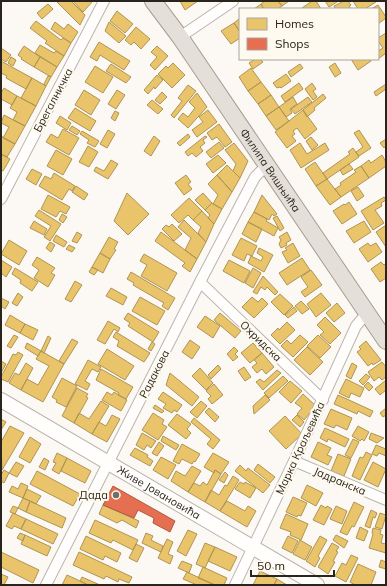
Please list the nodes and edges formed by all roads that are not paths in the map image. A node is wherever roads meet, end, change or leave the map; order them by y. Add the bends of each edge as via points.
1 (104, 1) edge
2 (153, 1) edge
3 (233, 1) edge
4 (180, 37) junction
5 (266, 166) junction
6 (1, 199) edge
7 (200, 282) junction
8 (366, 313) junction
9 (386, 341) edge
10 (1, 400) edge
11 (322, 400) junction
12 (294, 461) junction
13 (109, 463) junction
14 (386, 500) edge
15 (253, 547) junction
16 (46, 585) edge
17 (235, 585) edge
18 (317, 585) edge

1 - 6 street, Брегалничка
2 - 4 main road, Филипа Вишњића
3 - 4 street
4 - 5 main road, Филипа Вишњића
5 - 7 street, Радакова via 255,177
5 - 8 main road, Филипа Вишњића
7 - 11 street, Охридска
7 - 13 street, Радакова
8 - 9 main road, Филипа Вишњића
8 - 11 street, Марка Краљевића via 356,326
10 - 13 street, Живе Јовановића
11 - 12 street, Марка Краљевића
12 - 14 street, Јадранска
12 - 15 street, Марка Краљевића
13 - 15 street, Живе Јовановића
13 - 16 street, Радакова
15 - 17 street, Марка Краљевића
15 - 18 street, Живе Јовановића

